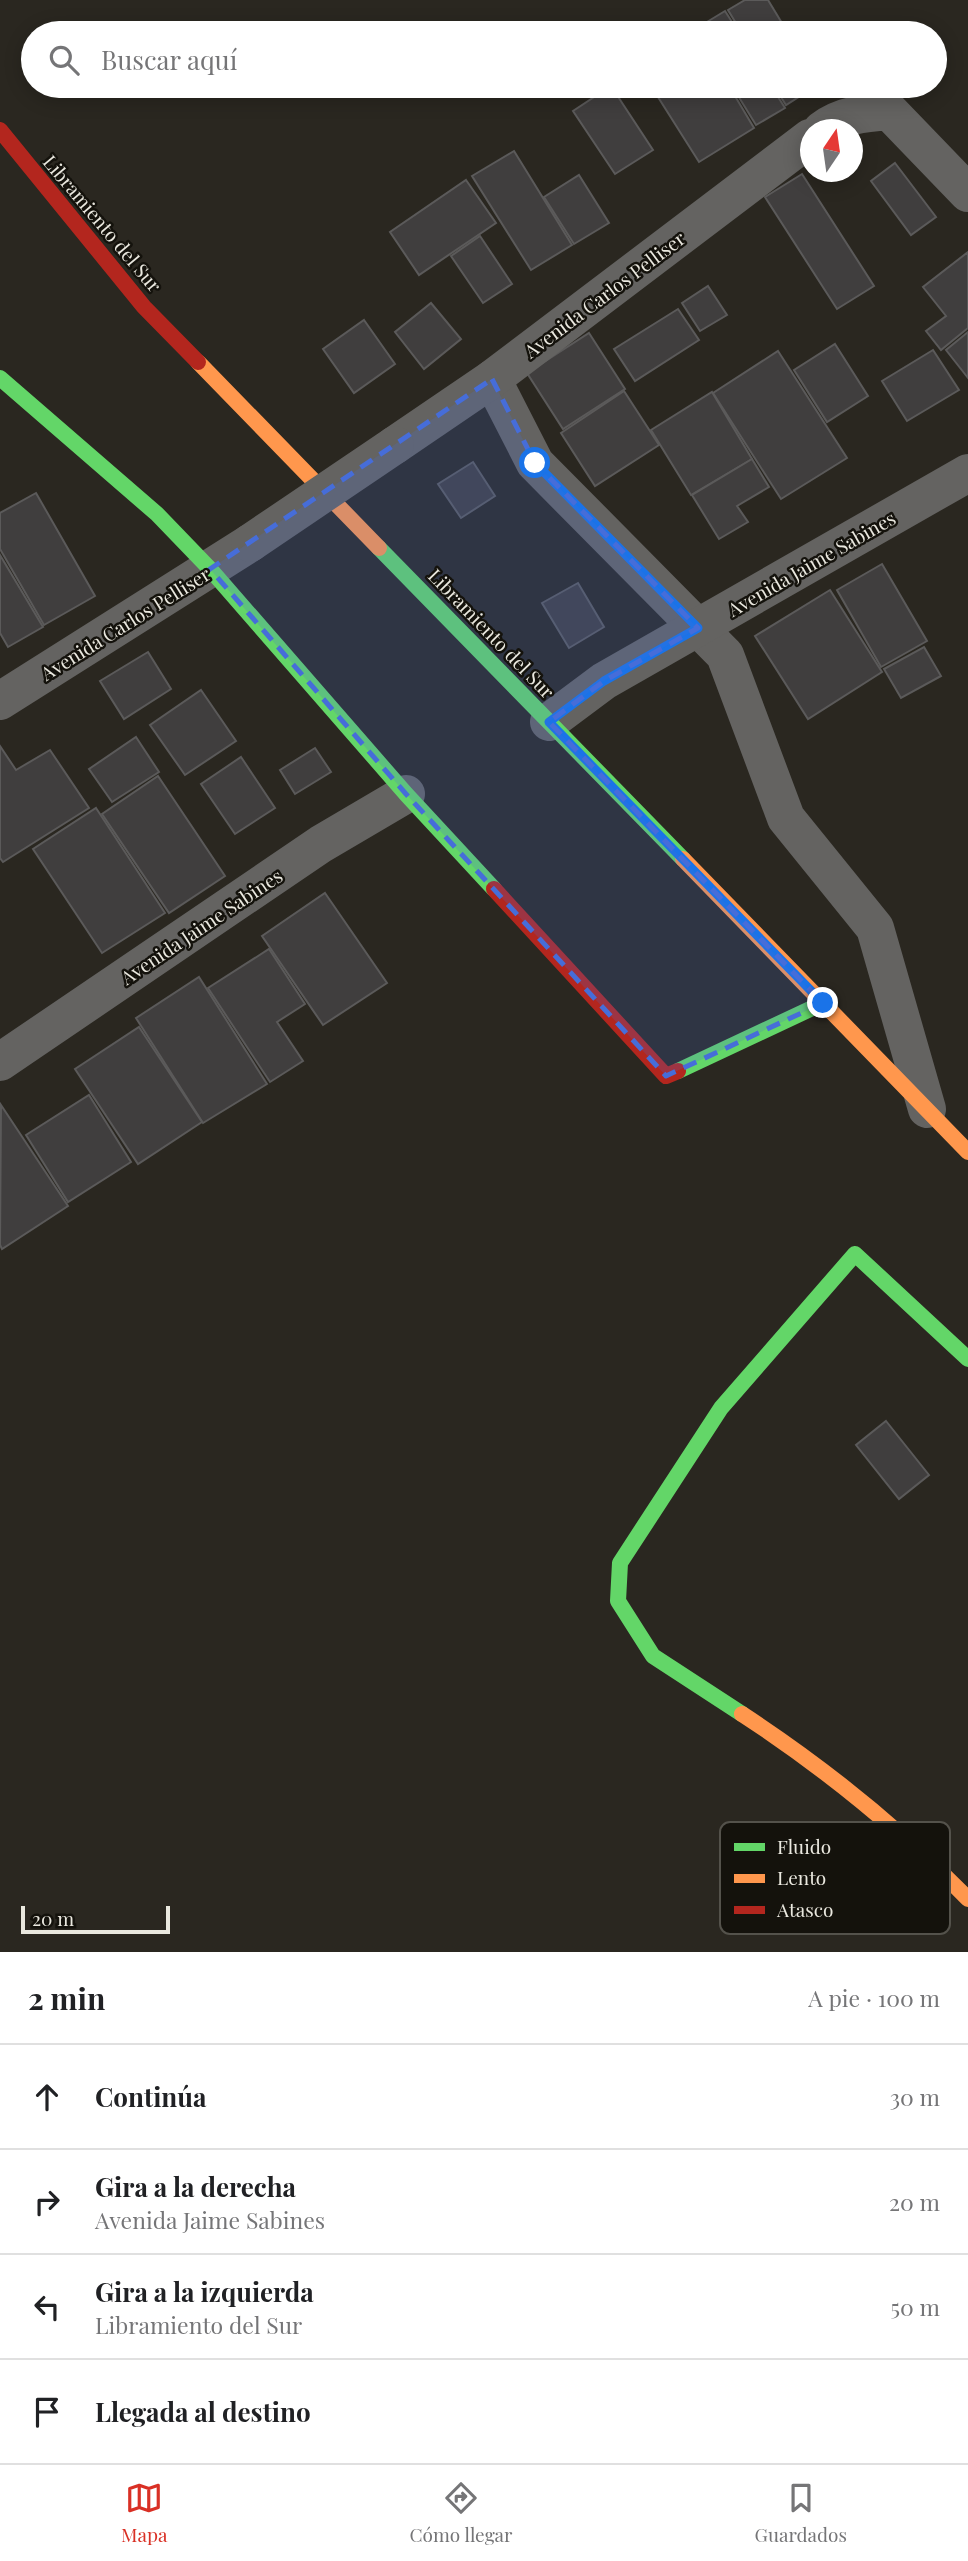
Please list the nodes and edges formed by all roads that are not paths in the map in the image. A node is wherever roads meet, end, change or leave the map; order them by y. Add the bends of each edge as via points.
1 (842, 119) edge
2 (0, 130) edge
3 (800, 146) edge
4 (968, 193) edge
5 (0, 378) edge
6 (492, 379) junction
7 (968, 473) edge
8 (210, 569) junction
9 (698, 628) junction
10 (0, 701) edge
11 (549, 722) junction
12 (406, 794) junction
13 (823, 1003) junction
14 (0, 1062) edge
15 (927, 1109) junction
16 (968, 1152) edge
17 (968, 1359) edge
18 (885, 1822) edge
19 (950, 1881) edge
20 (968, 1899) edge

1 - 4 street via 889,111
2 - 11 street, Libramiento del Sur via 144,307
3 - 6 street, Avenida Carlos Pelliser
5 - 8 street via 157,514
6 - 8 street, Avenida Carlos Pelliser, bridge
6 - 9 street via 535,463
7 - 9 street, Avenida Jaime Sabines
8 - 10 street, Avenida Carlos Pelliser
8 - 12 street
9 - 11 street, Avenida Jaime Sabines via 604,681
9 - 15 street via 725,654 786,818 874,928
11 - 13 street, Libramiento del Sur
12 - 13 street via 666,1076
12 - 14 street, Avenida Jaime Sabines via 321,844
13 - 15 street, Libramiento del Sur
15 - 16 street, Libramiento del Sur
17 - 18 street via 855,1254 721,1409 620,1563 618,1601 653,1656 793,1747
19 - 20 street

